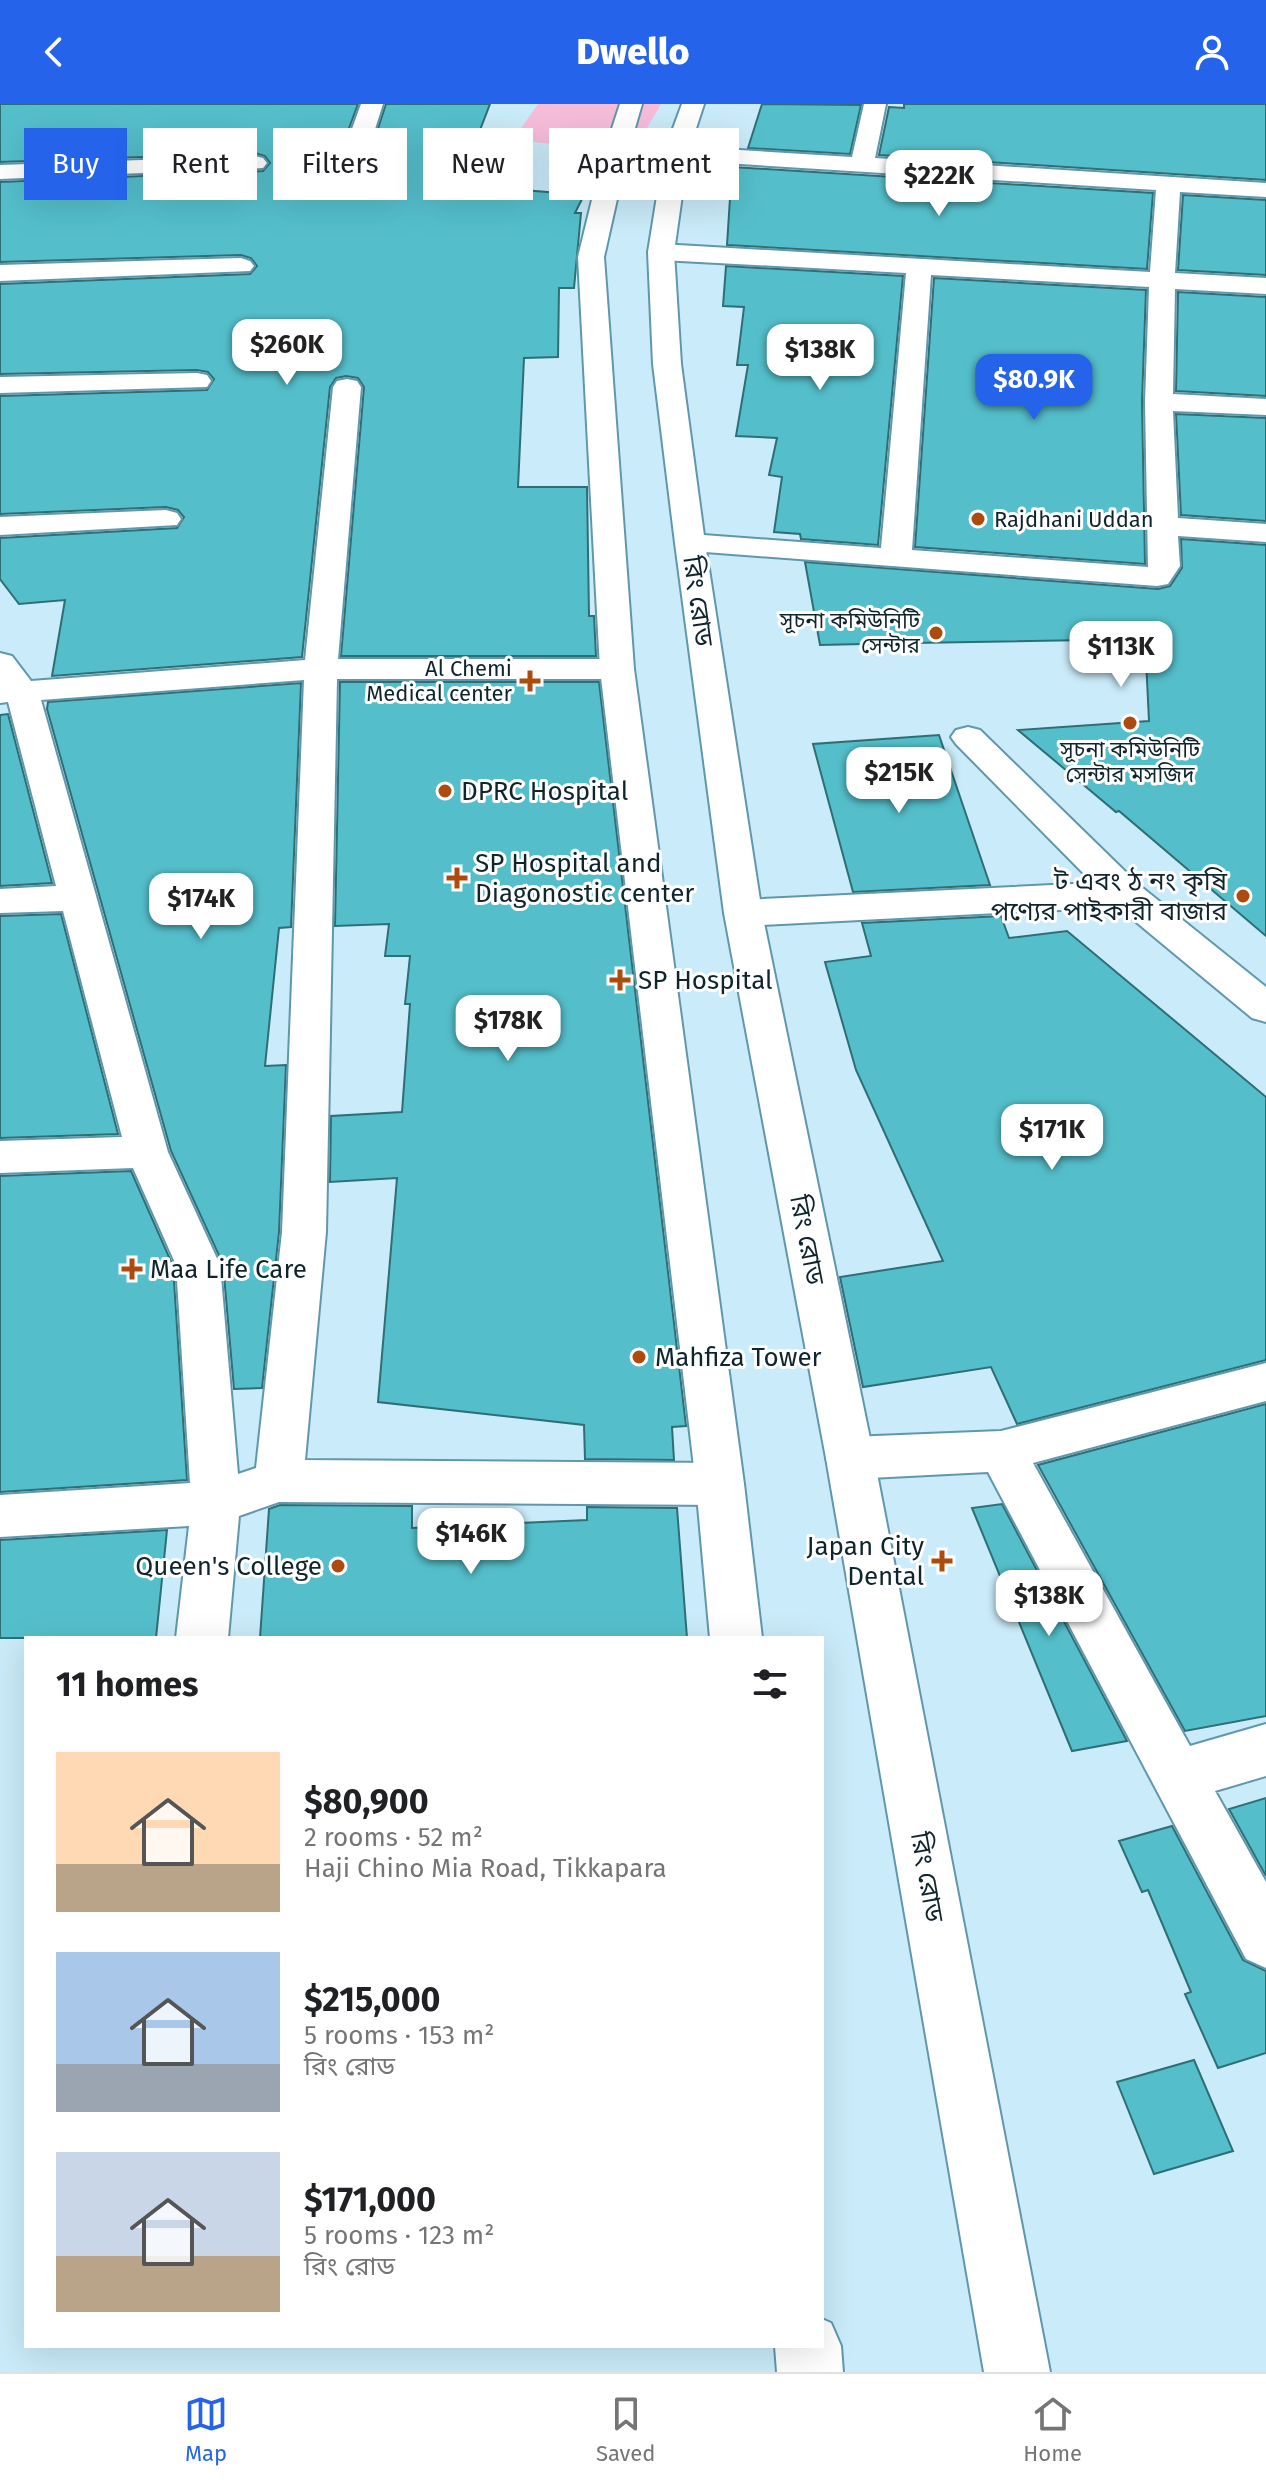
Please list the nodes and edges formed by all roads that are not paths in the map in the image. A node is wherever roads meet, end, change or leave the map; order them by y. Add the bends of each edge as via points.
1 (372, 104) edge
2 (631, 104) edge
3 (693, 104) edge
4 (875, 104) edge
5 (364, 128) edge
6 (685, 128) edge
7 (739, 156) edge
8 (863, 162) junction
9 (143, 167) edge
10 (0, 172) edge
11 (1168, 185) junction
12 (1266, 190) edge
13 (669, 200) edge
14 (661, 252) junction
15 (241, 266) dead end
16 (919, 266) junction
17 (0, 273) edge
18 (1162, 280) junction
19 (1266, 286) edge
20 (197, 381) dead end
21 (0, 385) edge
22 (347, 387) dead end
23 (1159, 402) junction
24 (1266, 407) edge
25 (166, 519) dead end
26 (0, 526) edge
27 (1164, 526) junction
28 (1266, 533) edge
29 (690, 543) junction
30 (896, 557) junction
31 (321, 669) junction
32 (617, 669) junction
33 (7, 682) edge
34 (968, 737) dead end
35 (1126, 894) junction
36 (79, 898) junction
37 (0, 901) edge
38 (743, 913) junction
39 (1266, 1008) edge
40 (147, 1152) junction
41 (0, 1157) edge
42 (1266, 1382) edge
43 (1001, 1451) junction
44 (850, 1458) junction
45 (279, 1481) junction
46 (720, 1484) junction
47 (216, 1503) junction
48 (0, 1516) edge
49 (202, 1636) edge
50 (736, 1636) edge
51 (1266, 1750) edge
52 (1177, 1776) junction
53 (1266, 1939) edge
54 (808, 2348) edge
55 (810, 2372) edge
56 (1017, 2372) edge

1 - 5 street
2 - 32 street via 591,257
3 - 6 street, রিং রোড
4 - 8 street
7 - 8 street
8 - 11 street
9 - 10 street
11 - 12 street
11 - 18 street
13 - 14 street, রিং রোড
14 - 16 street
14 - 29 street, রিং রোড via 667,364
15 - 17 street
16 - 18 street
16 - 30 street
18 - 19 street
18 - 23 street
20 - 21 street
22 - 31 street
23 - 24 street
23 - 27 street
25 - 26 street
27 - 28 street
27 - 30 street via 1164,566 1157,577
29 - 30 street
29 - 38 street, রিং রোড
31 - 32 street
31 - 33 street
31 - 45 street via 304,1232
32 - 46 street
33 - 36 street
34 - 35 street
35 - 38 street
35 - 39 street
36 - 37 street
36 - 40 street
38 - 44 street, রিং রোড
40 - 41 street
40 - 47 street via 198,1265
42 - 43 street
43 - 44 street
43 - 52 street
44 - 56 street, রিং রোড
45 - 46 street
45 - 47 street
46 - 50 street
47 - 48 street
47 - 49 street
51 - 52 street
52 - 53 street
54 - 55 street

